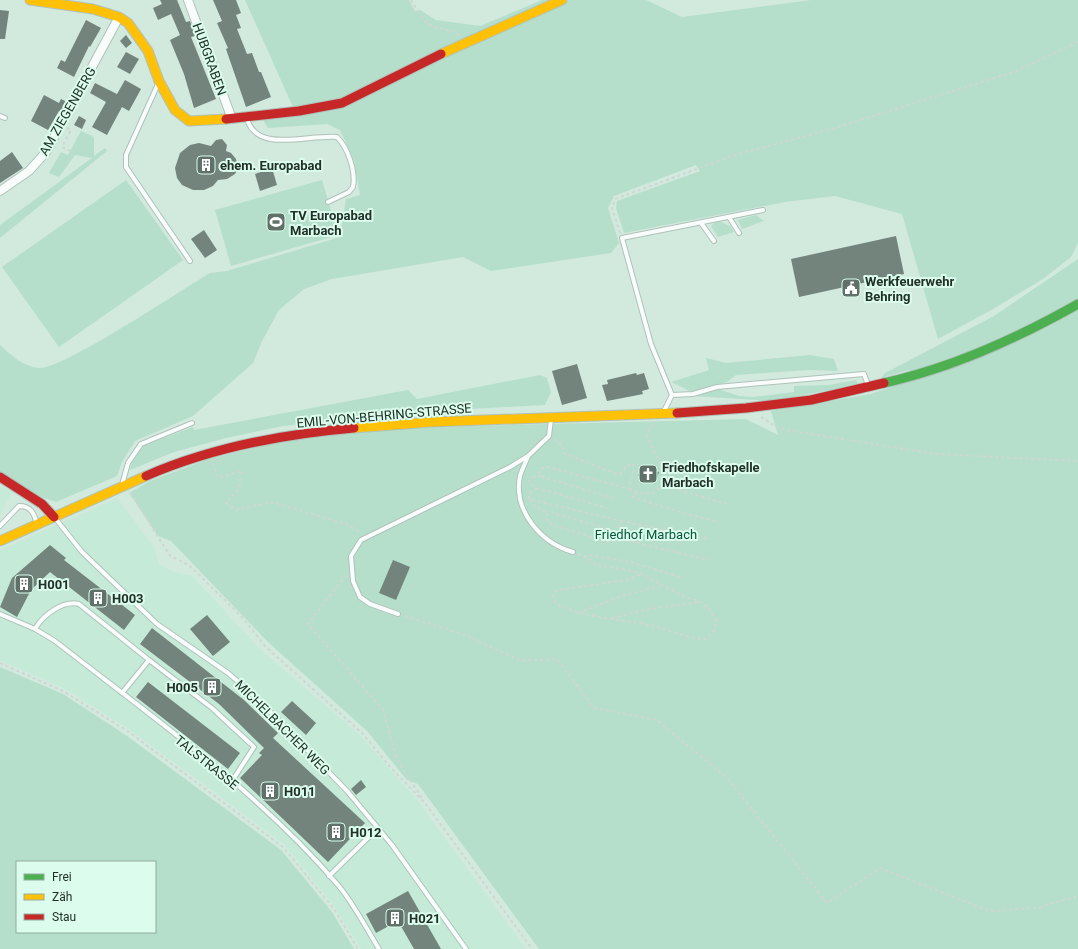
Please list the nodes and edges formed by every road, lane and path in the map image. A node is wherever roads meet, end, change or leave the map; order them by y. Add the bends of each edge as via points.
1 (30, 0) edge
2 (188, 0) edge
3 (411, 0) edge
4 (562, 0) edge
5 (119, 17) junction
6 (468, 41) junction
7 (1078, 42) edge
8 (159, 82) junction
9 (0, 116) edge
10 (247, 116) junction
11 (5, 118) dead end
12 (232, 119) junction
13 (71, 130) dead end
14 (71, 151) dead end
15 (0, 191) edge
16 (328, 202) dead end
17 (763, 210) dead end
18 (729, 217) junction
19 (701, 222) junction
20 (739, 233) dead end
21 (622, 238) junction
22 (714, 241) dead end
23 (190, 261) dead end
24 (1078, 304) edge
25 (869, 388) junction
26 (672, 395) junction
27 (663, 414) junction
28 (760, 416) dead end
29 (551, 417) junction
30 (192, 423) dead end
31 (549, 436) junction
32 (210, 454) junction
33 (528, 456) junction
34 (1078, 461) edge
35 (541, 476) junction
36 (0, 477) edge
37 (124, 485) junction
38 (665, 485) junction
39 (537, 488) junction
40 (629, 489) junction
41 (639, 493) junction
42 (613, 498) dead end
43 (532, 500) junction
44 (727, 504) dead end
45 (607, 508) dead end
46 (548, 513) junction
47 (54, 517) junction
48 (621, 521) junction
49 (719, 522) dead end
50 (37, 524) junction
51 (0, 526) edge
52 (617, 532) junction
53 (367, 537) junction
54 (620, 539) junction
55 (710, 539) dead end
56 (0, 541) edge
57 (573, 552) joint
58 (583, 557) junction
59 (708, 560) dead end
60 (351, 568) junction
61 (642, 574) junction
62 (683, 578) dead end
63 (664, 585) junction
64 (699, 602) junction
65 (578, 613) junction
66 (0, 614) edge
67 (398, 614) joint
68 (610, 619) junction
69 (35, 629) junction
70 (148, 660) junction
71 (0, 663) edge
72 (122, 693) junction
73 (232, 781) junction
74 (425, 804) junction
75 (378, 828) junction
76 (329, 876) junction
77 (1078, 896) edge
78 (358, 949) edge
79 (379, 949) edge
80 (466, 949) edge
81 (532, 949) edge

1 - 5 main road via 93,9
2 - 12 street, HUBGRABEN
3 - 6 path via 426,21 436,28 454,31
4 - 6 main road
5 - 8 main road via 128,23 148,51
5 - 15 street, AM ZIEGENBERG via 46,152 29,171
6 - 10 main road via 342,103 299,111
7 - 21 path via 1017,71 836,128 735,155 616,199 612,208
8 - 12 main road via 175,110 190,121
8 - 23 lane via 126,155 126,167
9 - 11 lane
10 - 12 main road
10 - 16 lane via 250,128 261,137 278,140 327,136 337,137 343,143 352,166 352,187 349,192
13 - 14 path via 62,146
17 - 18 lane
18 - 19 lane
18 - 20 lane
19 - 21 lane
19 - 22 lane
21 - 26 lane via 652,344
24 - 25 main road, EMIL-VON-BEHRING-STRASSE via 992,347 908,378
25 - 26 lane via 864,374 716,387 693,394
25 - 27 main road, EMIL-VON-BEHRING-STRASSE via 811,400
26 - 27 lane
27 - 29 main road, EMIL-VON-BEHRING-STRASSE
27 - 38 path via 646,434 650,447 659,458 668,480
28 - 34 path via 780,429 936,454
29 - 31 lane
29 - 32 main road, EMIL-VON-BEHRING-STRASSE via 431,422 323,431
30 - 37 lane via 141,444 128,463
31 - 33 lane
31 - 40 path via 562,445 564,453 616,474 620,474 627,465 633,464
32 - 37 main road, EMIL-VON-BEHRING-STRASSE
32 - 53 path via 218,478 242,471 239,489 226,503 236,510 271,502 346,524
33 - 53 lane
33 - 57 lane via 520,476 520,491 529,522 542,536
35 - 39 path via 529,480
35 - 40 path via 541,469 548,467
35 - 42 path
36 - 47 main road via 42,504
37 - 47 main road, EMIL-VON-BEHRING-STRASSE
37 - 74 path via 170,556 189,565 242,616 265,646 363,734
38 - 41 path via 653,493
38 - 44 path
39 - 43 path via 528,495
39 - 45 path
40 - 41 path
41 - 49 path via 633,497
43 - 46 path via 532,505
43 - 48 path
46 - 52 path
46 - 54 path via 547,521 552,525 608,542
47 - 50 main road, EMIL-VON-BEHRING-STRASSE
47 - 75 lane, MICHELBACHER WEG via 82,552 157,624 228,673 257,698 348,792
48 - 52 path
48 - 55 path
50 - 51 lane via 32,511 19,506
50 - 56 main road, EMIL-VON-BEHRING-STRASSE
52 - 54 path via 622,534
53 - 60 lane via 361,540 351,556
54 - 59 path
57 - 58 path
58 - 61 path via 595,565
58 - 62 path via 588,555 632,562
60 - 67 lane via 360,597 370,604
60 - 74 path via 308,624 383,710 396,760
61 - 63 path
61 - 65 path via 626,580 558,590 553,595 556,604
63 - 64 path
63 - 65 path via 622,596
64 - 68 path via 650,609
64 - 68 path via 708,608 716,621 715,630 705,639
65 - 68 path
66 - 69 lane, TALSTRASSE
67 - 77 path via 465,634 520,661 557,660 594,708 657,720 726,778 827,903 880,868 990,911 1037,908
69 - 70 lane via 40,621 72,602 79,604
69 - 72 lane, TALSTRASSE via 55,641
70 - 72 lane
70 - 73 lane via 212,708 254,746
71 - 78 path via 63,691 129,732 283,847 335,910
72 - 73 lane, TALSTRASSE
73 - 76 lane, TALSTRASSE via 294,838
74 - 81 path
75 - 76 lane
75 - 80 lane, MICHELBACHER WEG
76 - 79 lane, TALSTRASSE via 353,907

